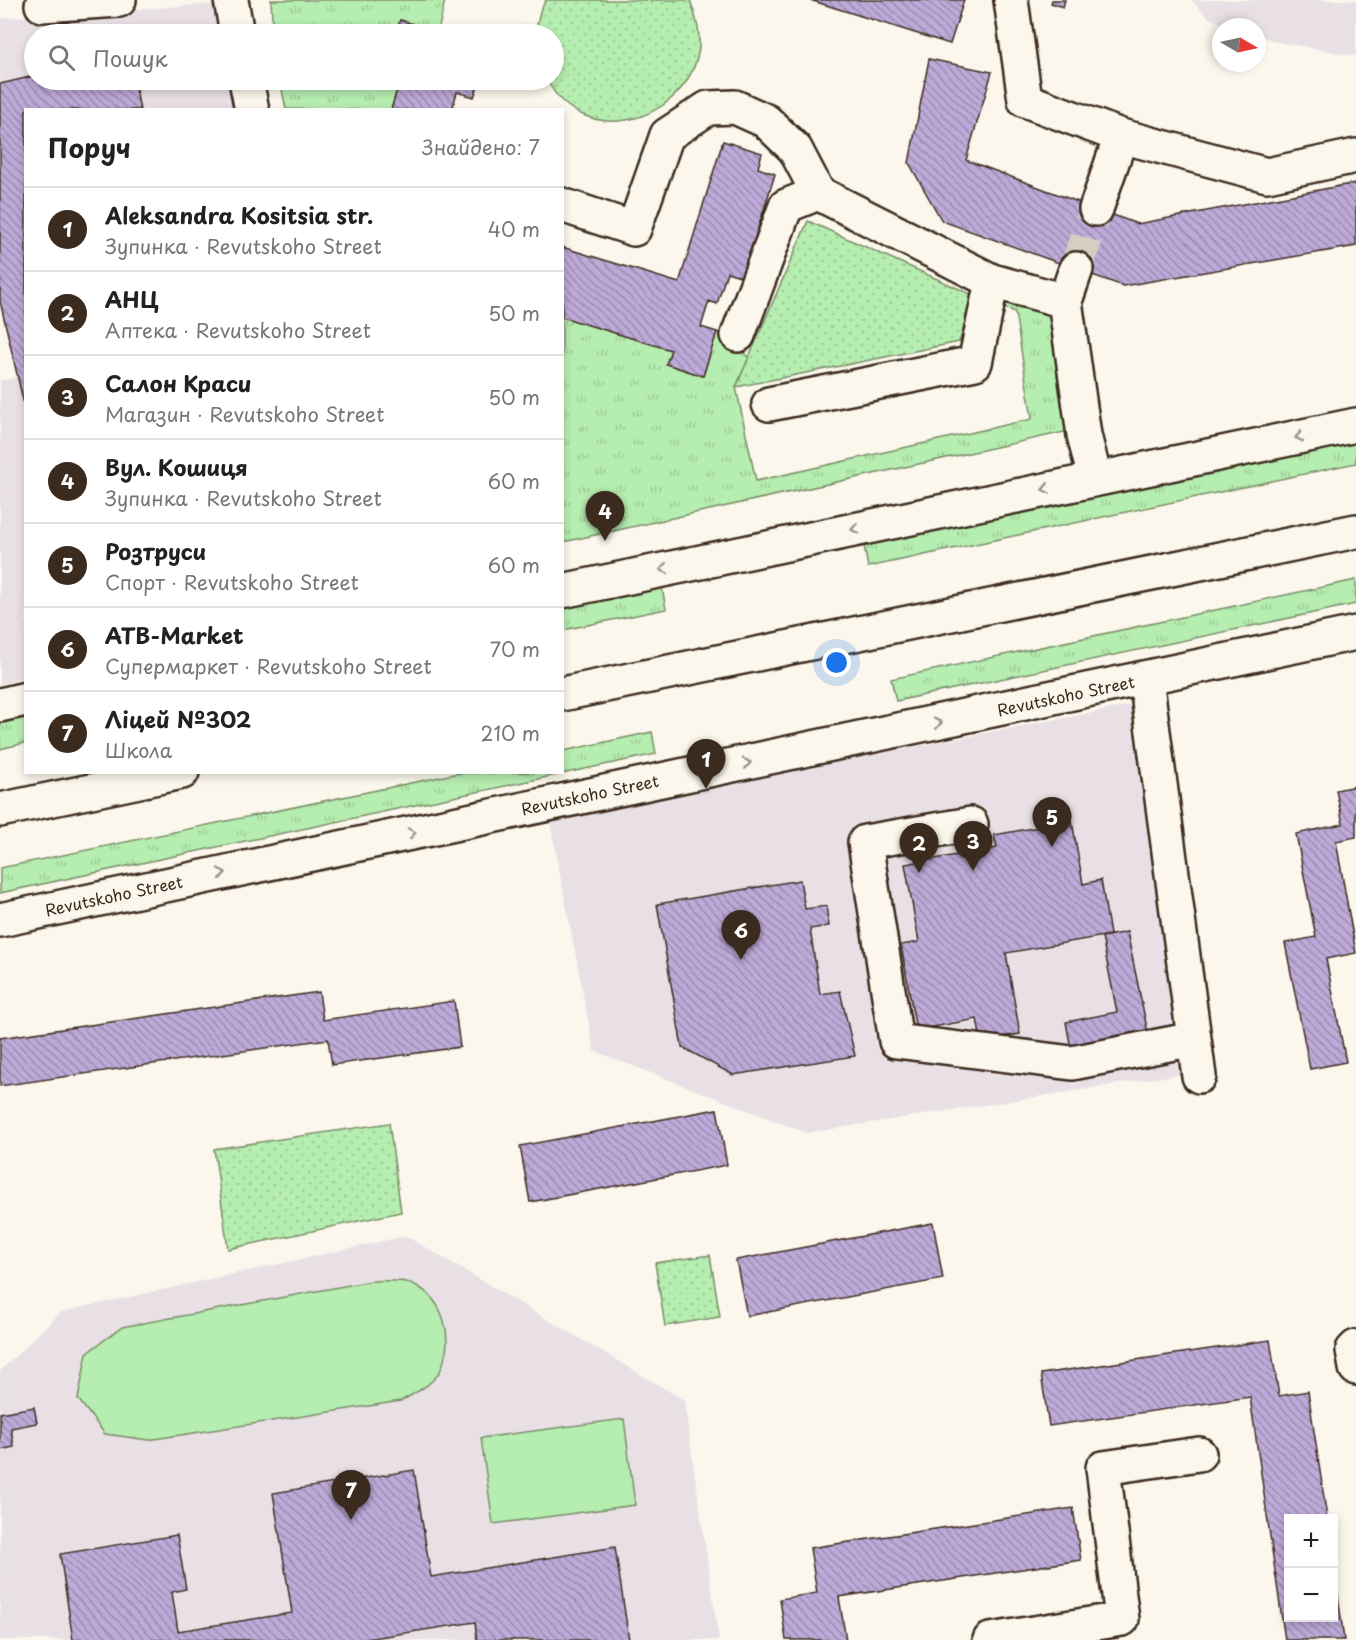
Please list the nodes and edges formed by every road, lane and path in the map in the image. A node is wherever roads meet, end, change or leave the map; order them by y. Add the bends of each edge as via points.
1 (119, 0) edge
2 (231, 0) edge
3 (1011, 0) edge
4 (42, 5) dead end
5 (235, 24) edge
6 (248, 90) edge
7 (252, 108) edge
8 (1122, 136) junction
9 (1356, 156) edge
10 (818, 193) junction
11 (564, 206) edge
12 (1096, 209) tunnel mouth
13 (1076, 268) tunnel mouth
14 (992, 282) junction
15 (1065, 301) junction
16 (738, 335) dead end
17 (769, 404) dead end
18 (1356, 425) edge
19 (1095, 479) junction
20 (1356, 531) edge
21 (564, 591) edge
22 (1356, 633) edge
23 (1146, 679) junction
24 (564, 694) edge
25 (24, 699) edge
26 (0, 705) edge
27 (172, 774) edge
28 (0, 810) edge
29 (971, 824) dead end
30 (0, 920) edge
31 (1194, 1040) junction
32 (1199, 1076) dead end
33 (1356, 1347) edge
34 (1356, 1368) edge
35 (1199, 1454) dead end
36 (990, 1640) edge

1 - 4 street
2 - 5 street
3 - 8 street via 1025,100
6 - 7 street
8 - 9 street via 1267,175
8 - 12 street
10 - 11 street via 795,149 766,121 735,107 708,108 666,135 634,229
10 - 14 street
10 - 16 street via 786,206
13 - 15 street
14 - 15 street
14 - 17 street via 975,363
15 - 19 street via 1084,435
18 -> 19 street
19 -> 21 street
20 - 24 street
22 - 23 street, Revutskoho Street
30 -> 23 street, Revutskoho Street
23 - 31 street
25 - 26 street
27 - 28 street
29 - 31 street via 865,842 896,1041 1072,1063
31 - 32 street
33 - 34 street
35 - 36 street via 1103,1468 1122,1619

